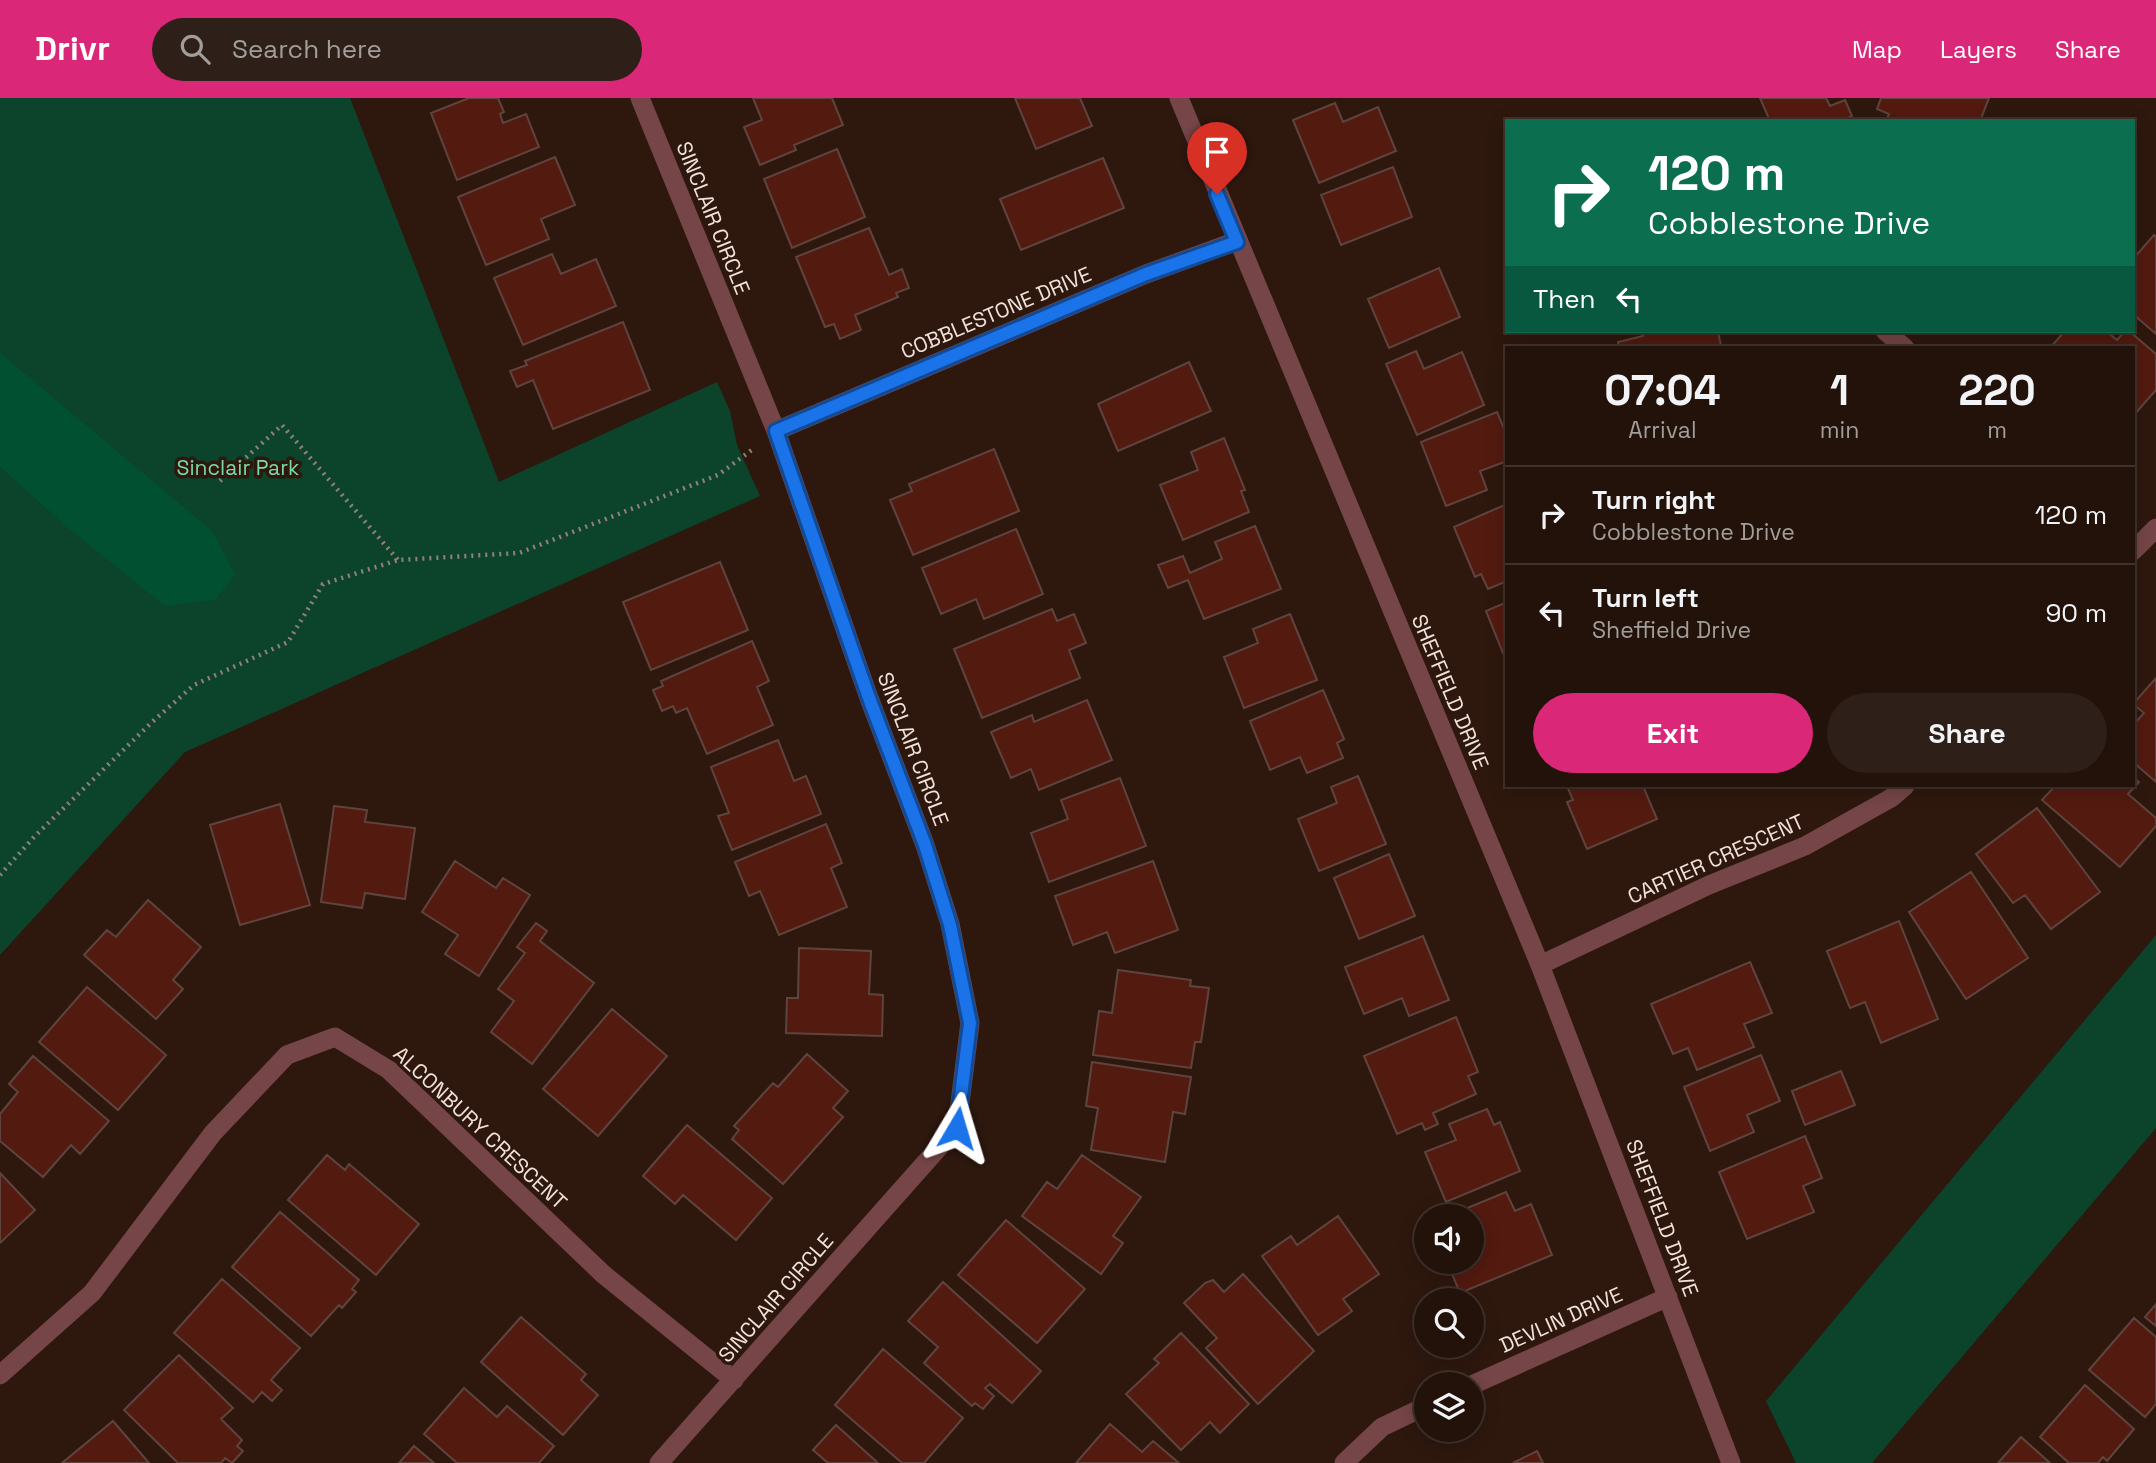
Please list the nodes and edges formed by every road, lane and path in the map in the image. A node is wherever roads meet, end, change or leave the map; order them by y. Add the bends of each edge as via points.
1 (640, 98) edge
2 (1178, 98) edge
3 (1237, 242) junction
4 (1887, 333) edge
5 (1903, 346) edge
6 (776, 431) junction
7 (220, 481) dead end
8 (2156, 528) edge
9 (2135, 549) edge
10 (398, 560) junction
11 (1904, 787) edge
12 (0, 875) edge
13 (1540, 965) junction
14 (1668, 1297) junction
15 (0, 1375) edge
16 (734, 1380) junction
17 (1484, 1380) edge
18 (1414, 1412) edge
19 (659, 1463) edge
20 (1344, 1463) edge
21 (1731, 1463) edge

1 - 6 street, SINCLAIR CIRCLE
2 - 3 street, SHEFFIELD DRIVE
3 - 6 street, COBBLESTONE DRIVE via 1146,274
3 - 13 street, SHEFFIELD DRIVE
4 - 5 street
6 - 10 path via 718,475 519,553
6 - 16 street, SINCLAIR CIRCLE via 925,845 950,925 970,1023 957,1128
7 - 10 path via 282,425
8 - 9 street
10 - 12 path via 323,584 288,642 194,685 53,818
11 - 13 street, CARTIER CRESCENT via 1891,799 1805,846 1709,885
13 - 14 street, SHEFFIELD DRIVE
14 - 17 street, DEVLIN DRIVE
14 - 21 street, SHEFFIELD DRIVE
15 - 16 street, ALCONBURY CRESCENT via 92,1293 214,1133 287,1055 335,1037 389,1070 603,1274
16 - 19 street, SINCLAIR CIRCLE
18 - 20 street via 1382,1427

